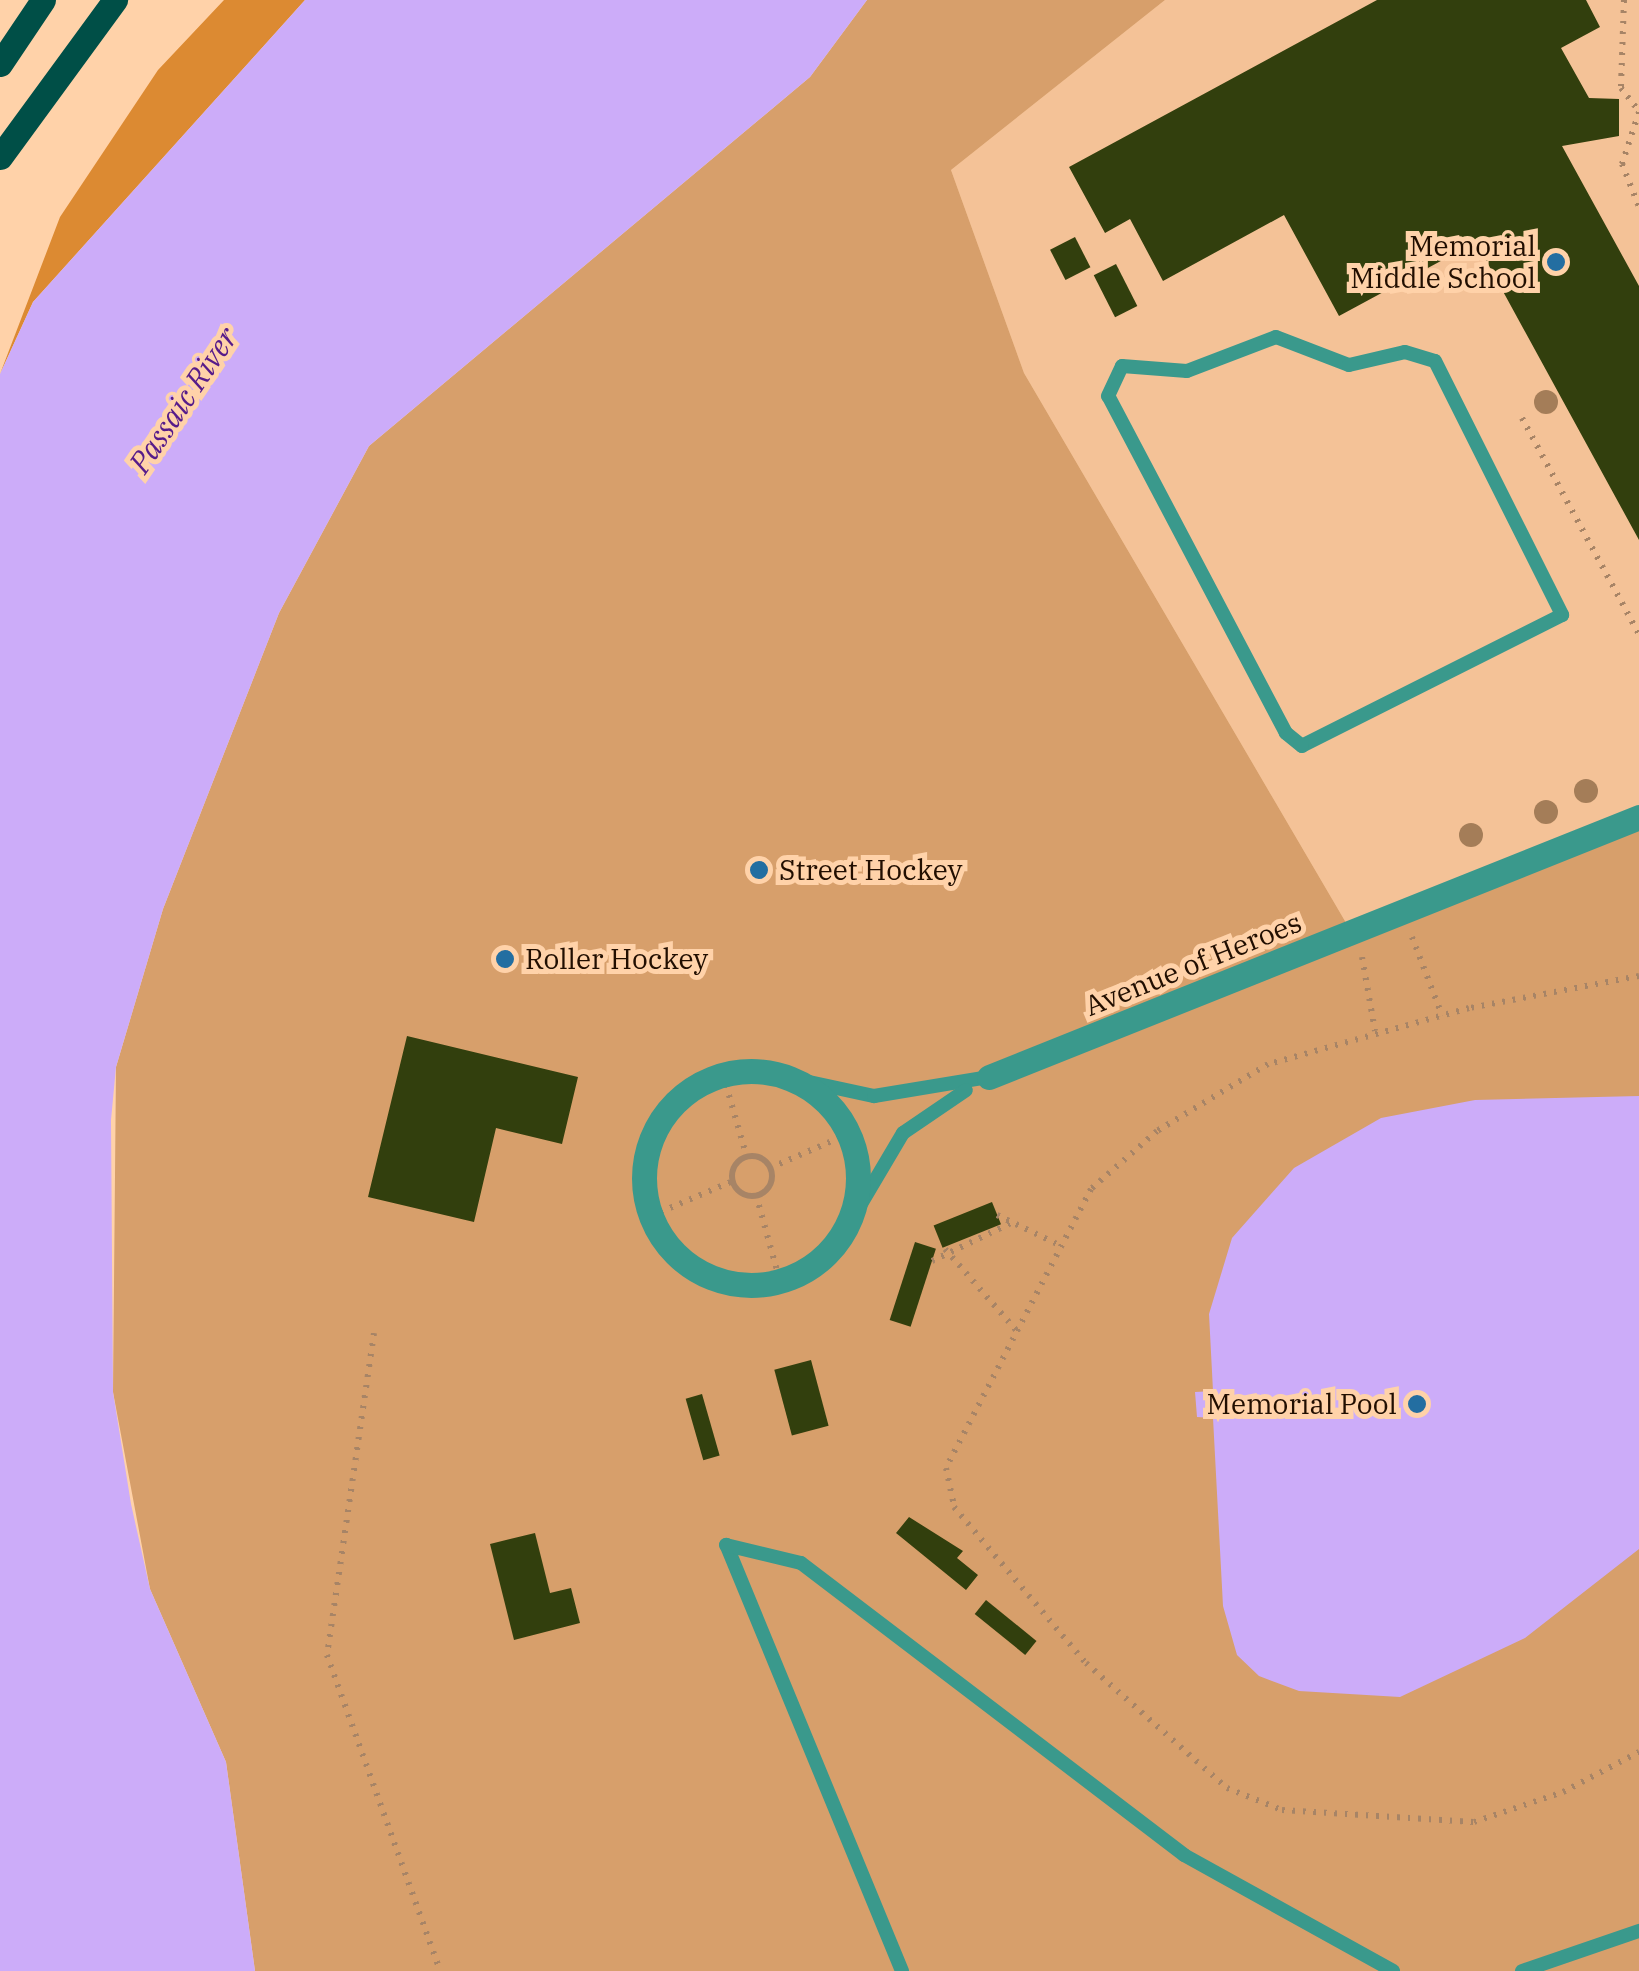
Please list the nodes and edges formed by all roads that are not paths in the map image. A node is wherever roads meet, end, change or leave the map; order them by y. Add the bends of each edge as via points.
1 (43, 0) edge
2 (115, 0) edge
3 (0, 64) edge
4 (0, 158) edge
5 (1302, 746) joint
6 (1639, 817) edge
7 (758, 1072) junction
8 (988, 1077) junction
9 (848, 1226) junction
10 (1639, 1931) edge
11 (902, 1971) edge
12 (1393, 1971) edge
13 (1522, 1971) edge

1 - 3 main road
2 - 4 main road
5 - 5 lane via 1551,625 1562,615 1556,598 1427,355 1348,365 1276,337 1187,371 1122,366 1109,378 1111,412 1286,733
6 - 8 street, Avenue of Heroes
7 - 8 lane, Avenue of Heroes via 874,1096
7 - 9 street, Avenue of Heroes via 808,1087 848,1134 858,1168
7 - 9 street, Avenue of Heroes via 723,1076 687,1092 655,1130 644,1178 652,1216 670,1249 706,1276 780,1281 817,1263
8 - 9 lane via 914,1121
10 - 13 lane
11 - 12 lane via 726,1545 801,1563 1184,1855

